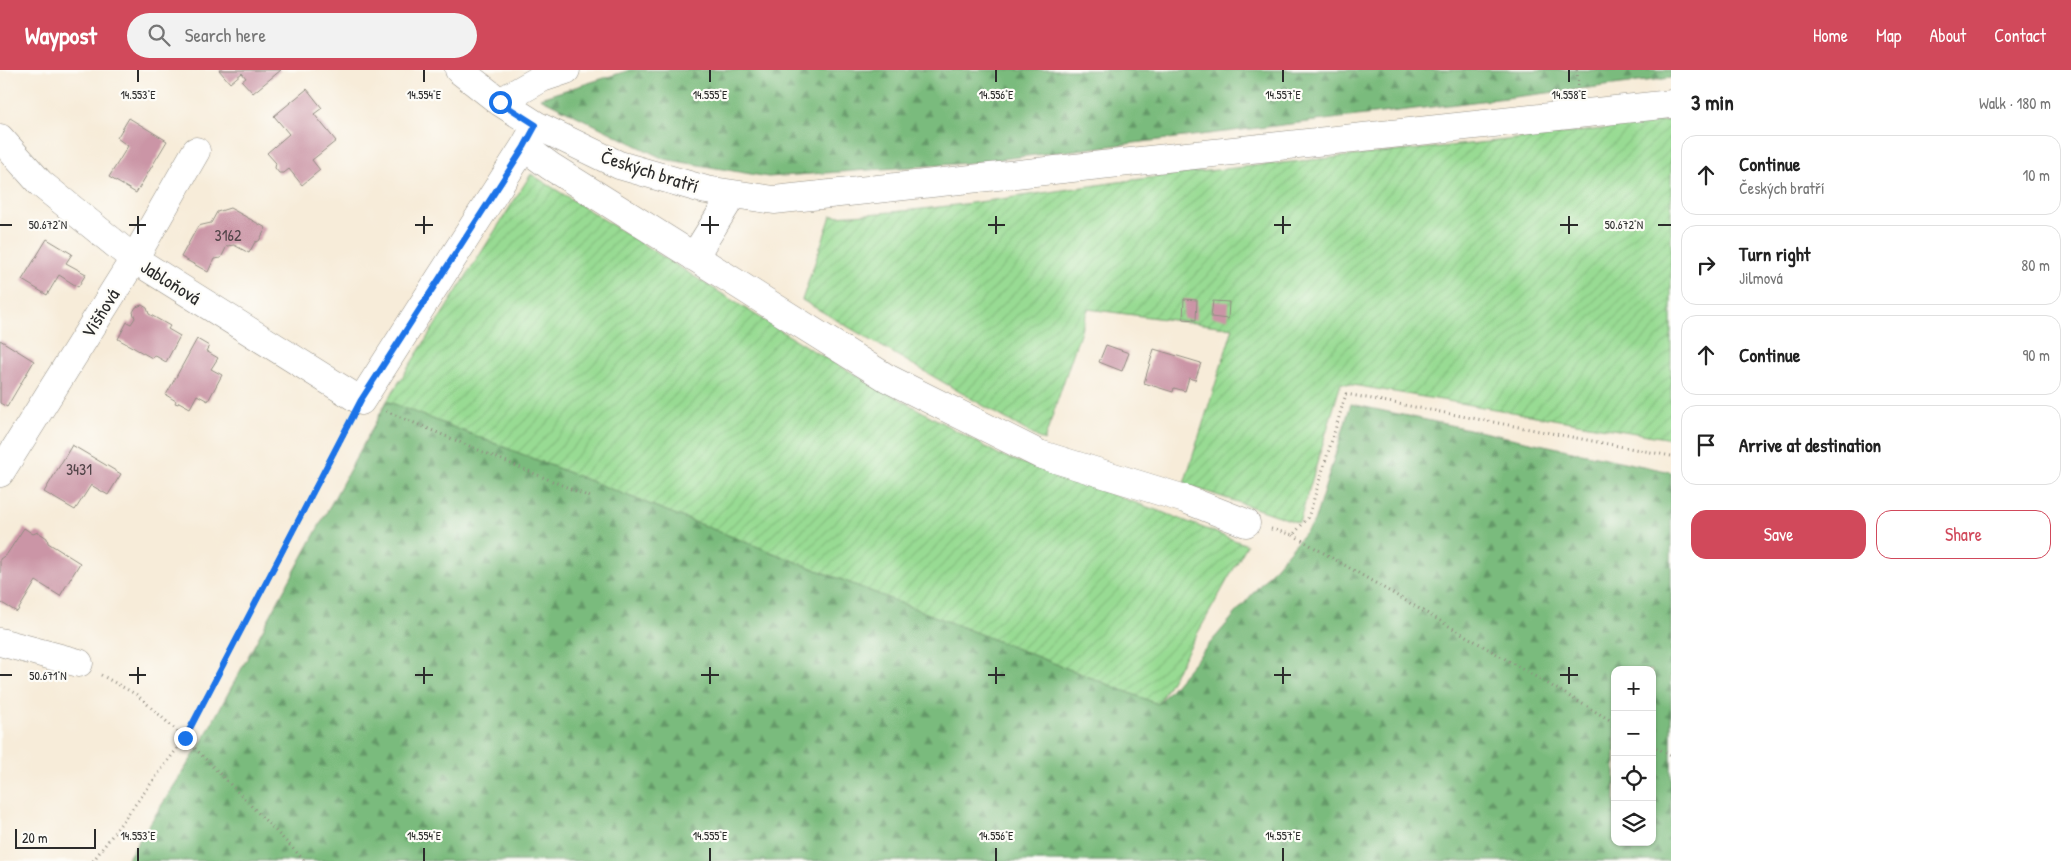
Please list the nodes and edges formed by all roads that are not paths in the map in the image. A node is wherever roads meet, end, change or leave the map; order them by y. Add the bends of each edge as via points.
1 (459, 70) edge
2 (566, 70) edge
3 (500, 102) junction
4 (1671, 104) edge
5 (530, 136) junction
6 (0, 138) edge
7 (196, 150) dead end
8 (733, 194) junction
9 (694, 257) junction
10 (134, 259) junction
11 (0, 473) edge
12 (1246, 523) road end
13 (0, 642) edge
14 (79, 663) road end

1 - 3 street, Českých bratří
2 - 3 street via 542,78
3 - 5 street, Českých bratří
4 - 8 street, Českých bratří via 774,200
5 - 8 street, Českých bratří via 706,190
5 - 9 street via 550,166
5 - 10 street, Jabloňová via 361,400
6 - 10 street, Jabloňová via 40,183
7 - 10 street, Višňová
8 - 9 street
9 - 12 street via 886,378 1039,454 1185,499
10 - 11 street, Višňová
13 - 14 street

